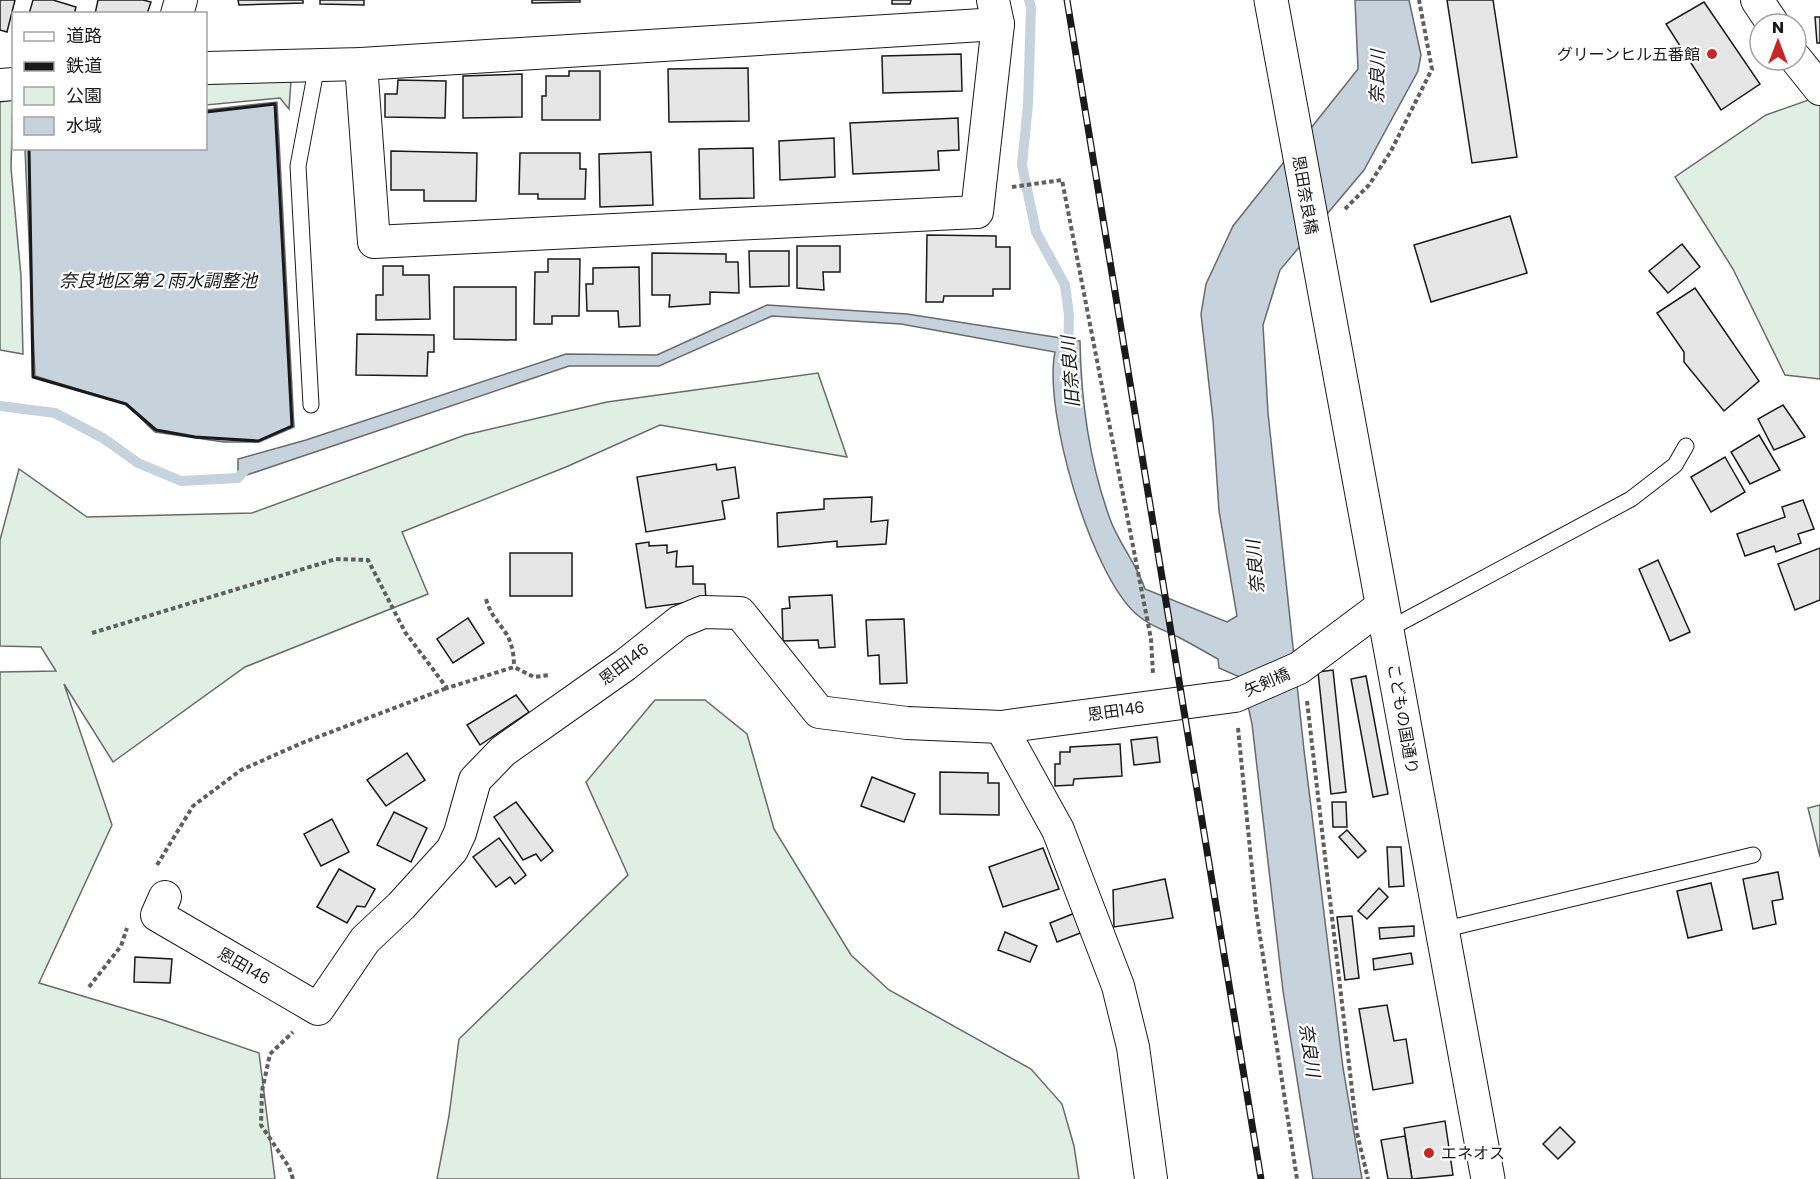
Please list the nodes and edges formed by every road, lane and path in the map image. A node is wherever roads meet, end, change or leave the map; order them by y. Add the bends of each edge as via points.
1 (1271, 0) edge
2 (1419, 0) edge
3 (996, 12) edge
4 (361, 64) junction
5 (317, 65) junction
6 (207, 68) edge
7 (1806, 72) edge
8 (1820, 89) edge
9 (1011, 187) dead end
10 (1341, 213) dead end
11 (1317, 259) joint
12 (311, 405) dead end
13 (1686, 446) dead end
14 (486, 599) dead end
15 (1384, 618) junction
16 (92, 633) dead end
17 (1152, 652) dead end
18 (1301, 666) junction
19 (514, 667) junction
20 (557, 674) dead end
21 (447, 688) junction
22 (1235, 696) junction
23 (1001, 727) junction
24 (1754, 855) dead end
25 (150, 909) junction
26 (1442, 930) junction
27 (89, 987) dead end
28 (318, 1009) junction
29 (293, 1179) edge
30 (1151, 1179) edge
31 (1297, 1179) edge
32 (1368, 1179) edge
33 (1488, 1179) edge

1 - 11 main road, 恩田奈良橋
2 - 10 path via 1432,69 1391,151 1369,185
3 - 4 street
3 - 4 street via 977,213 374,242
4 - 5 street
5 - 6 street
5 - 12 lane via 298,166
7 - 8 street
9 - 17 path via 1062,180
11 - 15 main road, こどもの国通り
13 - 15 lane via 1675,465 1631,499
14 - 19 path via 489,610 506,630 514,651
15 - 18 street, 矢剣橋
15 - 26 main road, こどもの国通り
16 - 21 path via 336,559 368,561 405,632
18 - 22 street, 矢剣橋
18 - 32 path via 1356,1122
19 - 20 path via 534,677
19 - 21 path
21 - 25 path via 240,770 193,806
22 - 23 street, 恩田146
22 - 31 path via 1256,910
23 - 28 street, 恩田146 via 907,723 819,712 740,613 695,615 679,622 496,758 475,780 452,850 365,940
23 - 30 street via 1058,830 1118,986 1133,1047
24 - 26 lane
25 - 27 path
25 - 28 street, 恩田146
26 - 33 main road, こどもの国通り
28 - 29 path via 270,1054 262,1091 261,1125 290,1167

